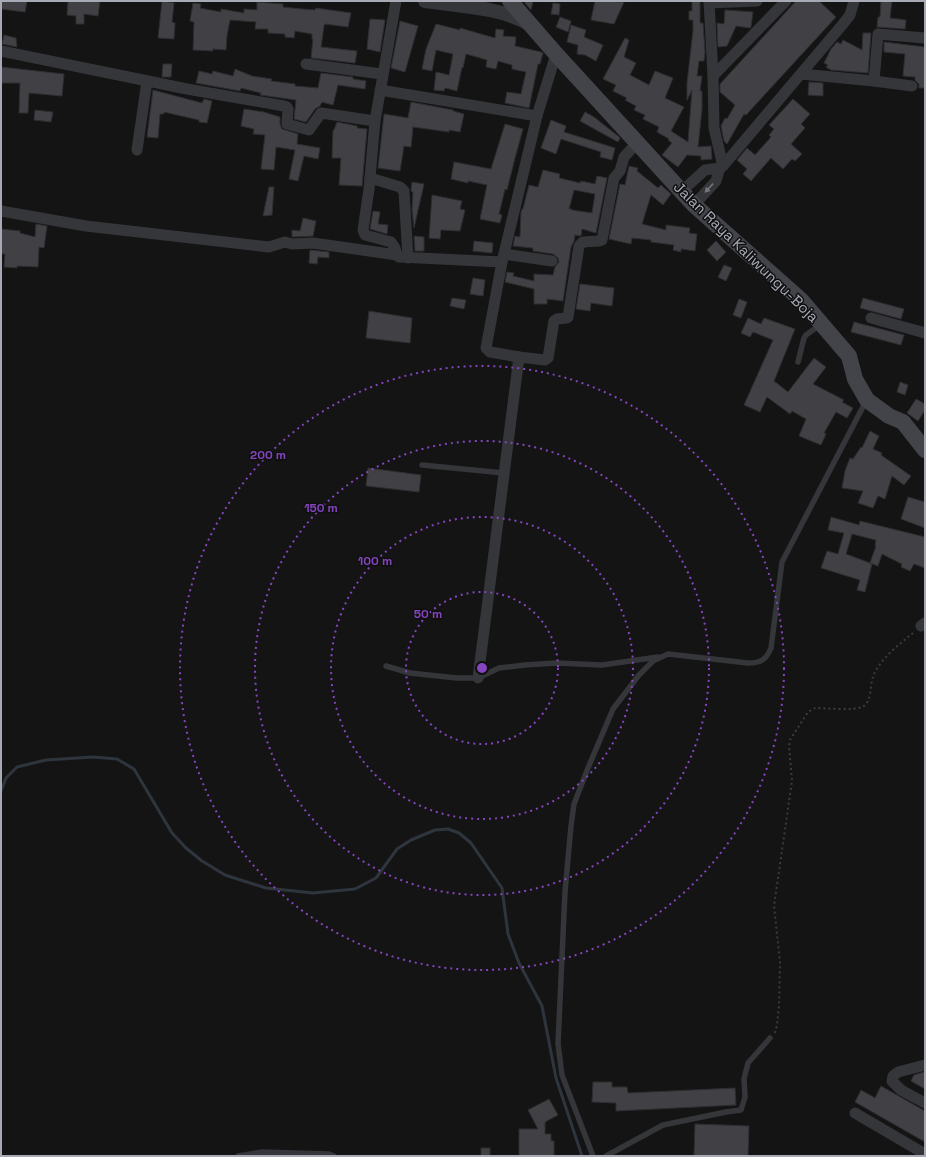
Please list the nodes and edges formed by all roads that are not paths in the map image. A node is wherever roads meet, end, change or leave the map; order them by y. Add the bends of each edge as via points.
1 (396, 1) edge
2 (425, 1) edge
3 (510, 1) edge
4 (756, 1) edge
5 (786, 1) edge
6 (854, 1) edge
7 (709, 2) edge
8 (530, 24) junction
9 (925, 38) edge
10 (1, 51) edge
11 (556, 54) junction
12 (306, 64) dead end
13 (382, 74) junction
14 (801, 74) junction
15 (713, 76) junction
16 (874, 81) junction
17 (148, 82) junction
18 (912, 86) dead end
19 (380, 90) junction
20 (537, 116) junction
21 (375, 121) junction
22 (636, 143) junction
23 (137, 150) dead end
24 (721, 167) junction
25 (370, 178) junction
26 (682, 191) junction
27 (694, 205) junction
28 (1, 211) edge
29 (397, 254) junction
30 (408, 258) junction
31 (503, 258) junction
32 (552, 261) dead end
33 (871, 318) dead end
34 (821, 323) junction
35 (925, 333) edge
36 (519, 357) junction
37 (798, 362) dead end
38 (867, 400) junction
39 (923, 443) edge
40 (422, 465) dead end
41 (504, 473) junction
42 (660, 657) junction
43 (386, 666) dead end
44 (478, 678) junction
45 (770, 1038) road end
46 (925, 1065) edge
47 (925, 1104) edge
48 (855, 1113) dead end
49 (925, 1154) edge
50 (238, 1156) edge
51 (334, 1156) edge
52 (593, 1156) edge
53 (606, 1156) edge

1 - 13 street
2 - 8 street via 501,13
3 - 8 main road, Jalan Raya Kaliwungu-Boja
4 - 7 street
5 - 15 street
6 - 14 street via 850,15
7 - 15 street
8 - 11 main road, Jalan Raya Kaliwungu-Boja
9 - 16 street via 878,34
10 - 17 street
11 - 20 street
11 - 22 main road, Jalan Raya Kaliwungu-Boja
12 - 13 street
13 - 19 street
14 - 16 street
14 - 24 street
15 - 24 street via 714,128
16 - 18 street
17 - 21 street via 286,106 287,124 309,130 321,113
17 - 23 street
19 - 20 street
19 - 21 street
20 - 31 street
21 - 25 street
22 - 26 main road, Jalan Raya Kaliwungu-Boja
22 - 36 street via 624,156 620,171 614,178 602,240 583,242 579,246 568,316 554,321 548,358 545,360
24 - 26 street via 705,170
24 -> 27 street via 716,182
25 - 29 street via 364,233 391,242
25 - 30 street via 400,187 404,191
26 - 27 main road, Jalan Raya Kaliwungu-Boja
27 - 34 main road, Jalan Raya Kaliwungu-Boja via 801,300
28 - 29 street via 86,226 269,247 285,242 313,243
29 - 30 street
30 - 31 street
31 - 32 street
31 - 36 street via 486,348 490,352
33 - 35 street
34 - 37 lane via 804,338
34 - 38 main road, Jalan Raya Kaliwungu-Boja via 849,356 855,379
36 - 41 street
38 - 39 main road, Jalan Raya Kaliwungu-Boja via 889,416 903,422
38 - 42 lane via 782,562 768,656 756,663 677,654
40 - 41 lane
41 - 44 street
42 - 44 lane via 602,665 525,665 499,668
42 - 52 lane via 639,675 613,709 574,804 570,826 558,1044 562,1075
43 - 44 lane via 425,675
45 - 53 lane via 748,1063 744,1079 745,1097 741,1110 663,1125
46 - 47 street via 898,1072 892,1081 901,1090
48 - 49 street
50 - 51 lane via 262,1152

